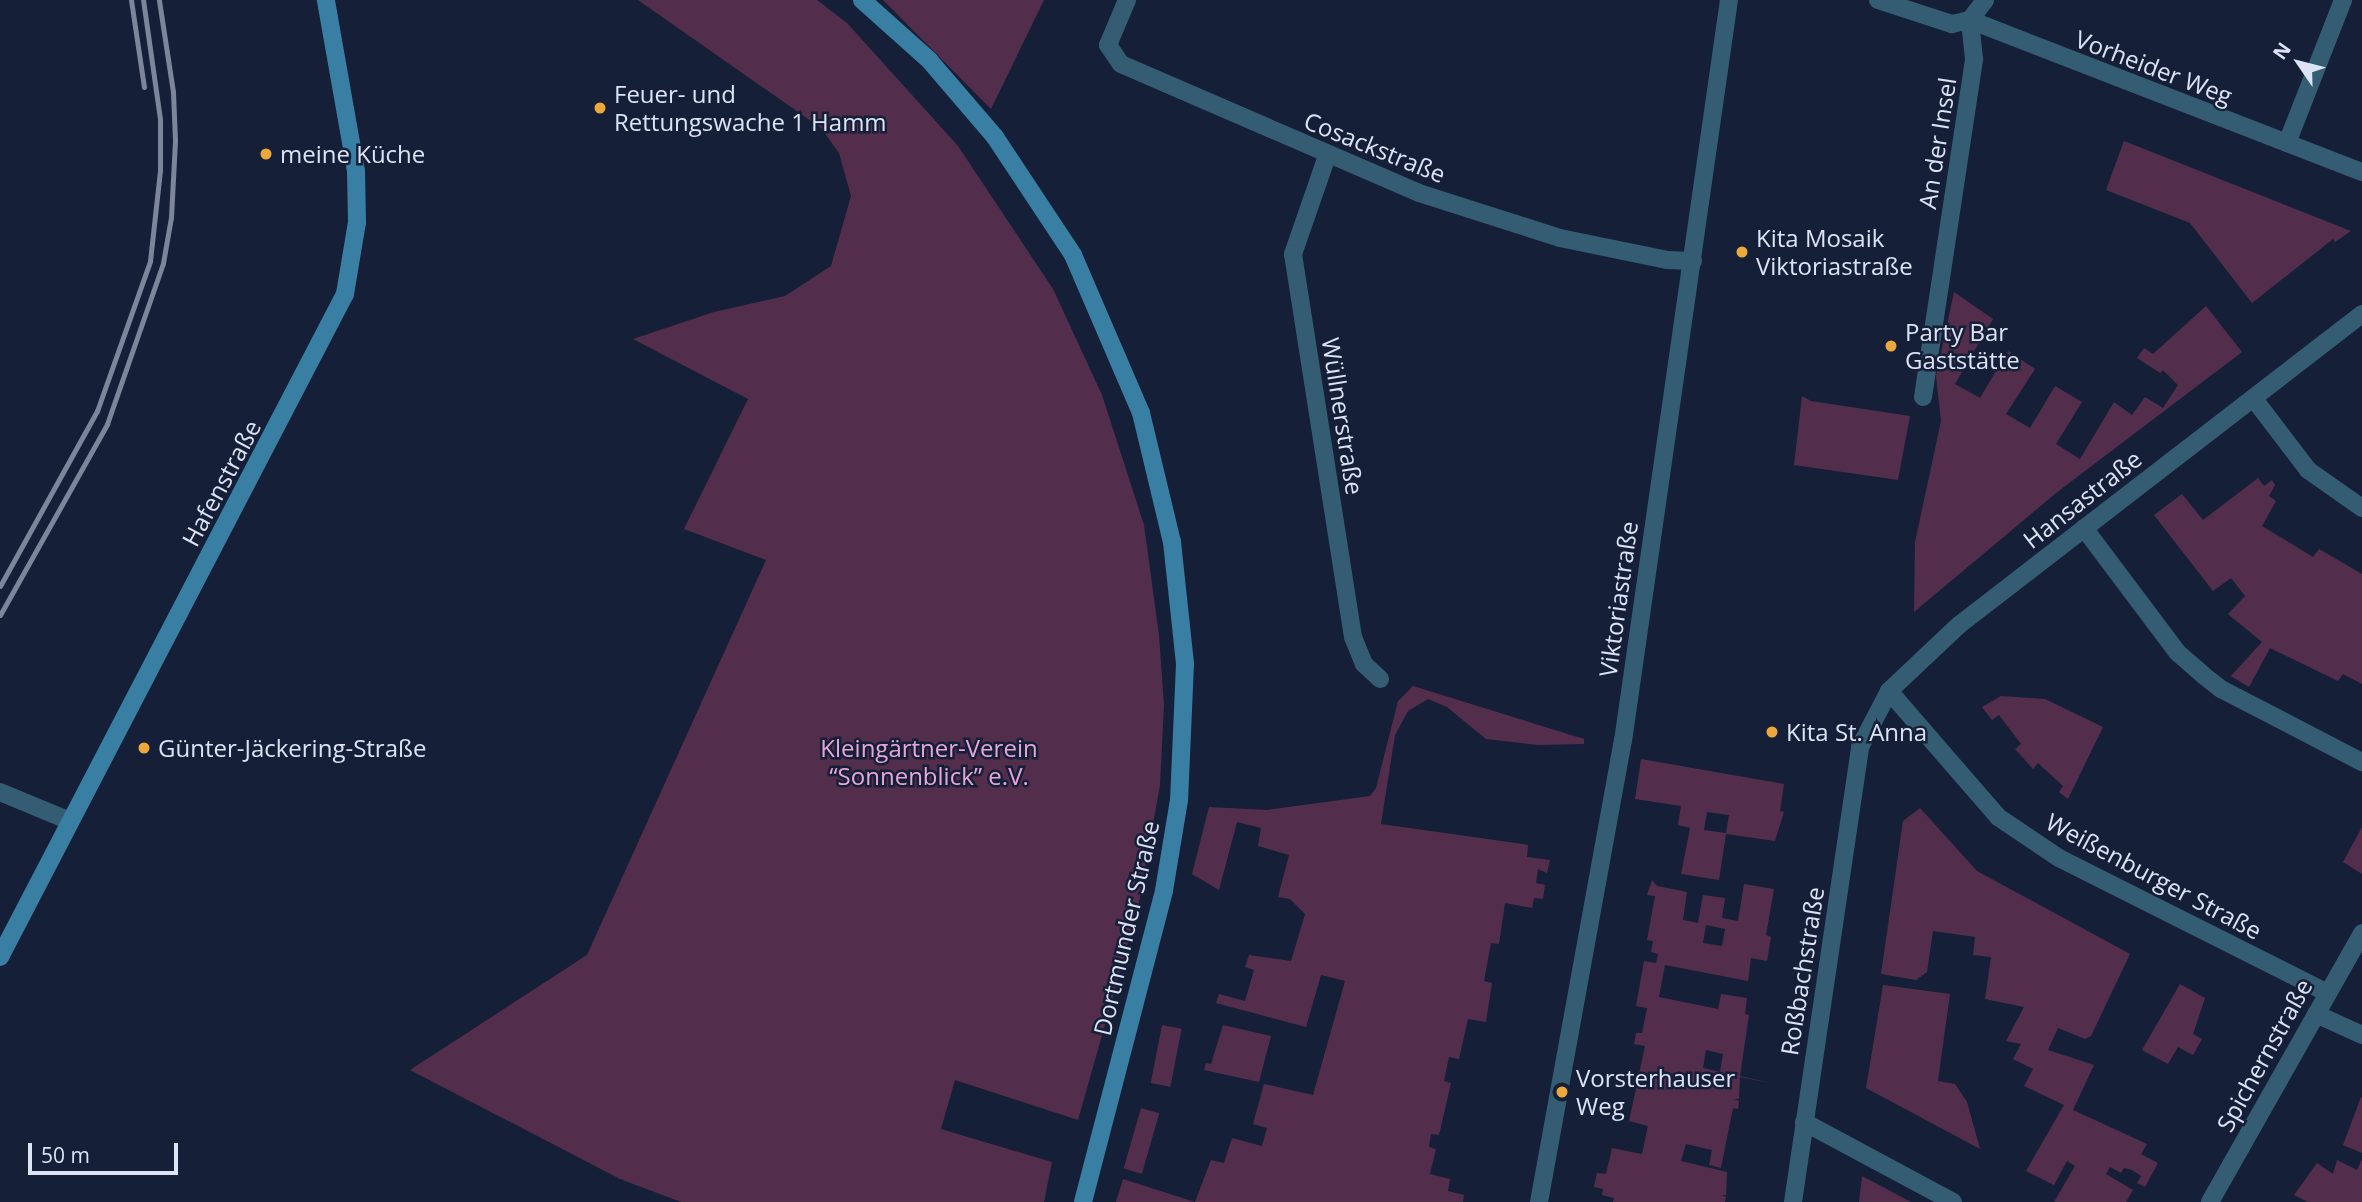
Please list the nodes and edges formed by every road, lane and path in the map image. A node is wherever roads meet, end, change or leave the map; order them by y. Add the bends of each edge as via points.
1 (327, 0) edge
2 (862, 0) edge
3 (1127, 0) edge
4 (1729, 0) edge
5 (1878, 0) edge
6 (1985, 0) edge
7 (2343, 0) edge
8 (1970, 20) junction
9 (2287, 143) junction
10 (1327, 156) junction
11 (2362, 172) edge
12 (1693, 261) junction
13 (2362, 314) edge
14 (1923, 397) dead end
15 (2254, 399) junction
16 (2362, 508) edge
17 (2084, 528) junction
18 (1380, 679) dead end
19 (1889, 691) junction
20 (1860, 747) joint
21 (2362, 762) edge
22 (0, 792) edge
23 (70, 821) junction
24 (2362, 933) edge
25 (0, 957) edge
26 (2327, 993) junction
27 (2316, 1014) junction
28 (2362, 1035) edge
29 (1804, 1122) junction
30 (1083, 1202) edge
31 (1539, 1202) edge
32 (1793, 1202) edge
33 (1953, 1202) edge
34 (2210, 1202) edge

1 - 23 main road, Hafenstraße via 358,196 345,294
2 - 30 main road, Dortmunder Straße via 929,60 995,137 1073,255 1141,413 1172,542 1185,664 1179,800 1164,891
3 - 10 street, Cosackstraße via 1108,45 1113,58
4 - 12 street, Viktoriastraße
5 - 8 street via 1952,24
6 - 8 street
7 - 9 street
8 - 9 street, Vorheider Weg
8 - 14 street, An der Insel via 1974,59
9 - 11 street, Vorheider Weg
10 - 12 street, Cosackstraße via 1419,193 1560,238
10 - 18 street, Wüllnerstraße via 1293,254 1353,638 1364,664
12 - 31 street, Viktoriastraße via 1623,741
13 - 15 street, Hansastraße
15 - 16 street via 2308,470
15 - 17 street, Hansastraße
17 - 19 street, Hansastraße via 1933,646
17 - 21 street via 2178,653 2203,675 2221,689
19 - 20 street, Hansastraße
19 - 26 street, Weißenburger Straße via 1998,817 2059,858
20 - 29 street, Roßbachstraße
22 - 23 street
23 - 25 main road, Hafenstraße
24 - 26 street, Spichernstraße
26 - 27 street, Spichernstraße
27 - 28 street
27 - 34 street, Spichernstraße
29 - 32 street, Roßbachstraße
29 - 33 street

